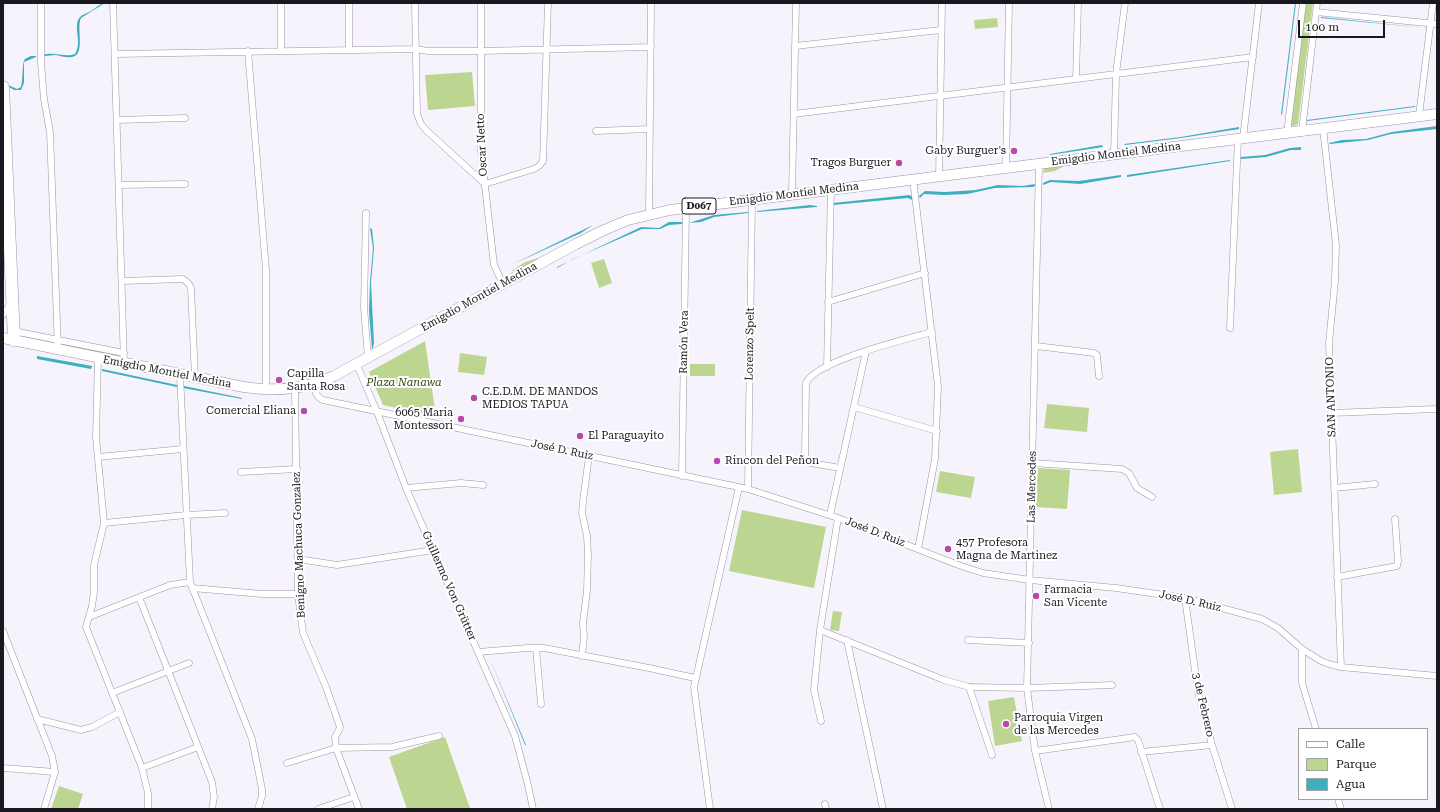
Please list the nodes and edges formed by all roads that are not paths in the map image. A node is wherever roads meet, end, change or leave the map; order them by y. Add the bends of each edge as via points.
1 (40, 3) edge
2 (113, 3) edge
3 (281, 3) edge
4 (349, 3) edge
5 (415, 3) edge
6 (480, 3) edge
7 (548, 3) edge
8 (651, 3) edge
9 (796, 3) edge
10 (942, 3) edge
11 (1009, 3) edge
12 (1078, 3) edge
13 (1125, 3) edge
14 (1259, 3) edge
15 (1303, 3) edge
16 (1317, 3) edge
17 (1433, 3) edge
18 (1316, 12) junction
19 (1434, 24) edge
20 (941, 30) junction
21 (651, 46) junction
22 (795, 46) junction
23 (415, 49) junction
24 (349, 50) junction
25 (546, 50) junction
26 (281, 51) junction
27 (480, 51) junction
28 (248, 52) junction
29 (115, 54) junction
30 (1253, 57) junction
31 (1116, 74) junction
32 (1076, 79) junction
33 (3, 87) edge
34 (1007, 87) junction
35 (940, 96) junction
36 (794, 114) junction
37 (1437, 114) edge
38 (1419, 116) junction
39 (185, 118) dead end
40 (117, 120) junction
41 (1323, 128) junction
42 (650, 129) junction
43 (596, 131) dead end
44 (1302, 131) junction
45 (1287, 133) junction
46 (1241, 138) junction
47 (1114, 154) junction
48 (1039, 164) junction
49 (1006, 168) junction
50 (939, 176) junction
51 (913, 180) junction
52 (185, 184) dead end
53 (484, 184) junction
54 (119, 185) junction
55 (831, 189) junction
56 (792, 194) junction
57 (752, 199) junction
58 (686, 208) junction
59 (366, 213) dead end
60 (649, 214) junction
61 (925, 273) junction
62 (122, 281) junction
63 (503, 284) junction
64 (12, 302) junction
65 (828, 302) junction
66 (3, 315) edge
67 (1230, 328) dead end
68 (932, 332) junction
69 (10, 336) edge
70 (28, 339) junction
71 (58, 339) junction
72 (1036, 346) junction
73 (58, 350) junction
74 (866, 351) junction
75 (124, 353) junction
76 (98, 358) junction
77 (368, 358) junction
78 (124, 364) junction
79 (357, 364) junction
80 (827, 367) junction
81 (180, 375) junction
82 (1099, 376) dead end
83 (195, 378) junction
84 (313, 384) junction
85 (296, 388) junction
86 (266, 390) junction
87 (854, 407) junction
88 (1437, 409) edge
89 (377, 412) junction
90 (1331, 413) junction
91 (937, 431) junction
92 (183, 449) junction
93 (589, 456) junction
94 (98, 457) junction
95 (1033, 463) junction
96 (840, 468) junction
97 (297, 469) junction
98 (241, 472) dead end
99 (682, 476) junction
100 (1375, 484) dead end
101 (483, 485) dead end
102 (739, 487) junction
103 (406, 488) junction
104 (1334, 488) junction
105 (748, 489) junction
106 (1152, 496) dead end
107 (225, 513) dead end
108 (186, 515) junction
109 (830, 516) junction
110 (838, 518) junction
111 (1395, 519) dead end
112 (104, 523) junction
113 (918, 549) junction
114 (433, 550) junction
115 (298, 559) junction
116 (1338, 577) junction
117 (1030, 580) junction
118 (191, 585) junction
119 (298, 594) junction
120 (139, 597) junction
121 (1185, 598) junction
122 (89, 617) junction
123 (820, 630) junction
124 (3, 631) edge
125 (847, 640) junction
126 (968, 640) dead end
127 (1029, 643) junction
128 (536, 648) junction
129 (1302, 649) junction
130 (478, 652) junction
131 (582, 656) junction
132 (189, 663) dead end
133 (1341, 667) junction
134 (168, 670) junction
135 (1437, 676) edge
136 (695, 678) junction
137 (1112, 685) dead end
138 (969, 687) junction
139 (1027, 688) junction
140 (112, 693) junction
141 (541, 704) dead end
142 (120, 712) junction
143 (37, 719) junction
144 (821, 721) dead end
145 (1316, 728) edge
146 (439, 736) dead end
147 (1212, 745) junction
148 (198, 747) junction
149 (336, 748) junction
150 (1035, 751) junction
151 (1141, 752) junction
152 (992, 755) dead end
153 (287, 763) dead end
154 (3, 768) edge
155 (142, 768) junction
156 (55, 772) junction
157 (354, 797) junction
158 (44, 809) edge
159 (148, 809) edge
160 (212, 809) edge
161 (258, 809) edge
162 (318, 809) edge
163 (359, 809) edge
164 (533, 809) edge
165 (710, 809) edge
166 (883, 809) edge
167 (1049, 809) edge
168 (1160, 809) edge
169 (1232, 809) edge

1 - 71 street via 41,63 50,132
2 - 29 street
3 - 26 street
4 - 24 street
5 - 23 street
6 - 27 street, Oscar Netto
7 - 25 street
8 - 21 street
9 - 22 street
10 - 20 street
11 - 34 street
12 - 32 street
13 - 31 street
14 - 30 street
15 - 45 street
16 - 18 street
17 - 19 street
18 - 19 street
18 - 44 street
19 - 38 street
20 - 22 street
20 - 35 street
21 - 25 street
21 - 42 street
22 - 36 street
23 - 24 street
23 - 27 street
23 - 53 street via 416,109 421,124
24 - 26 street
25 - 27 street
25 - 53 street via 543,161 534,169
26 - 28 street
27 - 53 street, Oscar Netto via 481,151
28 - 29 street
28 - 86 street via 266,270
29 - 40 street
30 - 31 street
30 - 46 street
31 - 32 street
31 - 47 street
32 - 34 street
33 - 64 highway
34 - 35 street
34 - 49 street
35 - 36 street
35 - 50 street
36 - 56 street
37 - 38 main road, Emigdio Montiel Medina / D067
38 - 41 main road, Emigdio Montiel Medina / D067
39 - 40 street
40 - 54 street
41 - 44 main road, Emigdio Montiel Medina / D067
41 - 90 street, SAN ANTONIO via 1336,245 1329,343
42 - 43 street
42 - 60 street
44 - 45 main road, Emigdio Montiel Medina / D067
45 - 46 main road, Emigdio Montiel Medina / D067
46 - 47 main road, Emigdio Montiel Medina / D067
46 - 67 street
47 - 48 main road, Emigdio Montiel Medina / D067
48 - 49 main road, Emigdio Montiel Medina / D067
48 - 72 street, Las Mercedes
49 - 50 main road, Emigdio Montiel Medina / D067
50 - 51 main road, Emigdio Montiel Medina / D067
51 - 55 main road, Emigdio Montiel Medina / D067
51 - 61 street
52 - 54 street
53 - 63 street, Oscar Netto via 494,265
54 - 62 street
55 - 56 main road, Emigdio Montiel Medina / D067
55 - 65 street
56 - 57 main road, Emigdio Montiel Medina / D067
57 - 58 main road, Emigdio Montiel Medina / D067
57 - 105 street, Lorenzo Spelt
58 - 60 main road, Emigdio Montiel Medina / D067
58 - 99 street, Ramón Vera
59 - 77 street via 364,307
60 - 63 main road, Emigdio Montiel Medina / D067 via 604,230
61 - 65 street
61 - 68 street
62 - 75 street
62 - 83 street via 183,279 189,284
63 - 77 main road, Emigdio Montiel Medina / D067
64 - 66 street
64 - 69 highway
65 - 80 street
68 - 74 street
68 - 91 street via 938,386
69 - 70 main road, Emigdio Montiel Medina / D067
70 - 71 street
70 - 73 main road, Emigdio Montiel Medina / D067
71 - 73 street
71 - 75 street
72 - 82 street via 1094,353 1098,359
72 - 95 street, Las Mercedes
73 - 76 main road, Emigdio Montiel Medina / D067
74 - 80 street
74 - 87 street
75 - 78 street
76 - 78 main road, Emigdio Montiel Medina / D067
76 - 94 street
77 - 79 main road, Emigdio Montiel Medina / D067
78 - 81 main road, Emigdio Montiel Medina / D067
79 - 84 main road, Emigdio Montiel Medina / D067
79 - 89 street, Guillermo Von Grütter
80 - 96 street via 806,383 805,457 811,463
81 - 83 main road, Emigdio Montiel Medina / D067
81 - 92 street
83 - 86 main road, Emigdio Montiel Medina / D067
84 - 85 main road, Emigdio Montiel Medina / D067
84 - 89 street, José D. Ruiz via 316,395 323,400
85 - 86 main road, Emigdio Montiel Medina / D067
85 - 97 street, Benigno Machuca Gonzalez
87 - 91 street
87 - 96 street
88 - 90 street
89 - 93 street, José D. Ruiz
89 - 103 street, Guillermo Von Grütter
90 - 104 street, SAN ANTONIO
91 - 113 street via 935,460
92 - 94 street
92 - 108 street
93 - 99 street, José D. Ruiz
93 - 131 street via 583,507 588,554
94 - 112 street
95 - 106 street via 1122,469 1129,473 1137,488
95 - 117 street, Las Mercedes
96 - 109 street
97 - 98 street
97 - 115 street, Benigno Machuca Gonzalez
99 - 102 street, José D. Ruiz
100 - 104 street
101 - 103 street via 461,483
102 - 105 street, José D. Ruiz
102 - 136 street
103 - 114 street, Guillermo Von Grütter
104 - 116 street, SAN ANTONIO
105 - 109 street, José D. Ruiz
107 - 108 street
108 - 112 street
108 - 118 street
109 - 110 street, José D. Ruiz
110 - 113 street, José D. Ruiz
110 - 123 street
111 - 116 street via 1397,566
112 - 122 street via 94,565 94,592
113 - 117 street, José D. Ruiz via 983,573
114 - 115 street via 337,565
114 - 130 street, Guillermo Von Grütter
115 - 119 street, Benigno Machuca Gonzalez
116 - 133 street, SAN ANTONIO
117 - 121 street, José D. Ruiz
117 - 127 street, Las Mercedes
118 - 119 street via 262,594
118 - 120 street via 170,585
118 - 161 street via 252,739 262,789
119 - 149 street, Benigno Machuca Gonzalez via 303,633 340,727 335,737
120 - 122 street
120 - 134 street
121 - 129 street, José D. Ruiz via 1262,619 1278,628
121 - 147 street, 3 de Febrero via 1198,692
122 - 140 street via 87,631
123 - 125 street
123 - 144 street via 814,690
124 - 143 street
125 - 138 street via 944,680
125 - 166 street
126 - 127 street
127 - 139 street, Las Mercedes
128 - 130 street
128 - 131 street
128 - 141 street
129 - 133 street, José D. Ruiz via 1321,661
129 - 145 street via 1302,683
130 - 164 street, Guillermo Von Grütter via 515,736
131 - 136 street
132 - 134 street
133 - 135 street, José D. Ruiz
134 - 140 street
134 - 148 street
136 - 165 street via 694,687
137 - 139 street
138 - 139 street
138 - 152 street
139 - 150 street, Las Mercedes
140 - 142 street
142 - 143 street via 81,730
142 - 155 street
143 - 156 street via 52,756
146 - 149 street via 392,747
147 - 151 street
147 - 169 street, 3 de Febrero
148 - 155 street
148 - 160 street via 213,788
149 - 153 street
149 - 157 street
150 - 151 street via 1131,736 1138,740
150 - 167 street, Las Mercedes
151 - 168 street
154 - 156 street
155 - 159 street via 148,793
156 - 158 street
157 - 162 street
157 - 163 street

